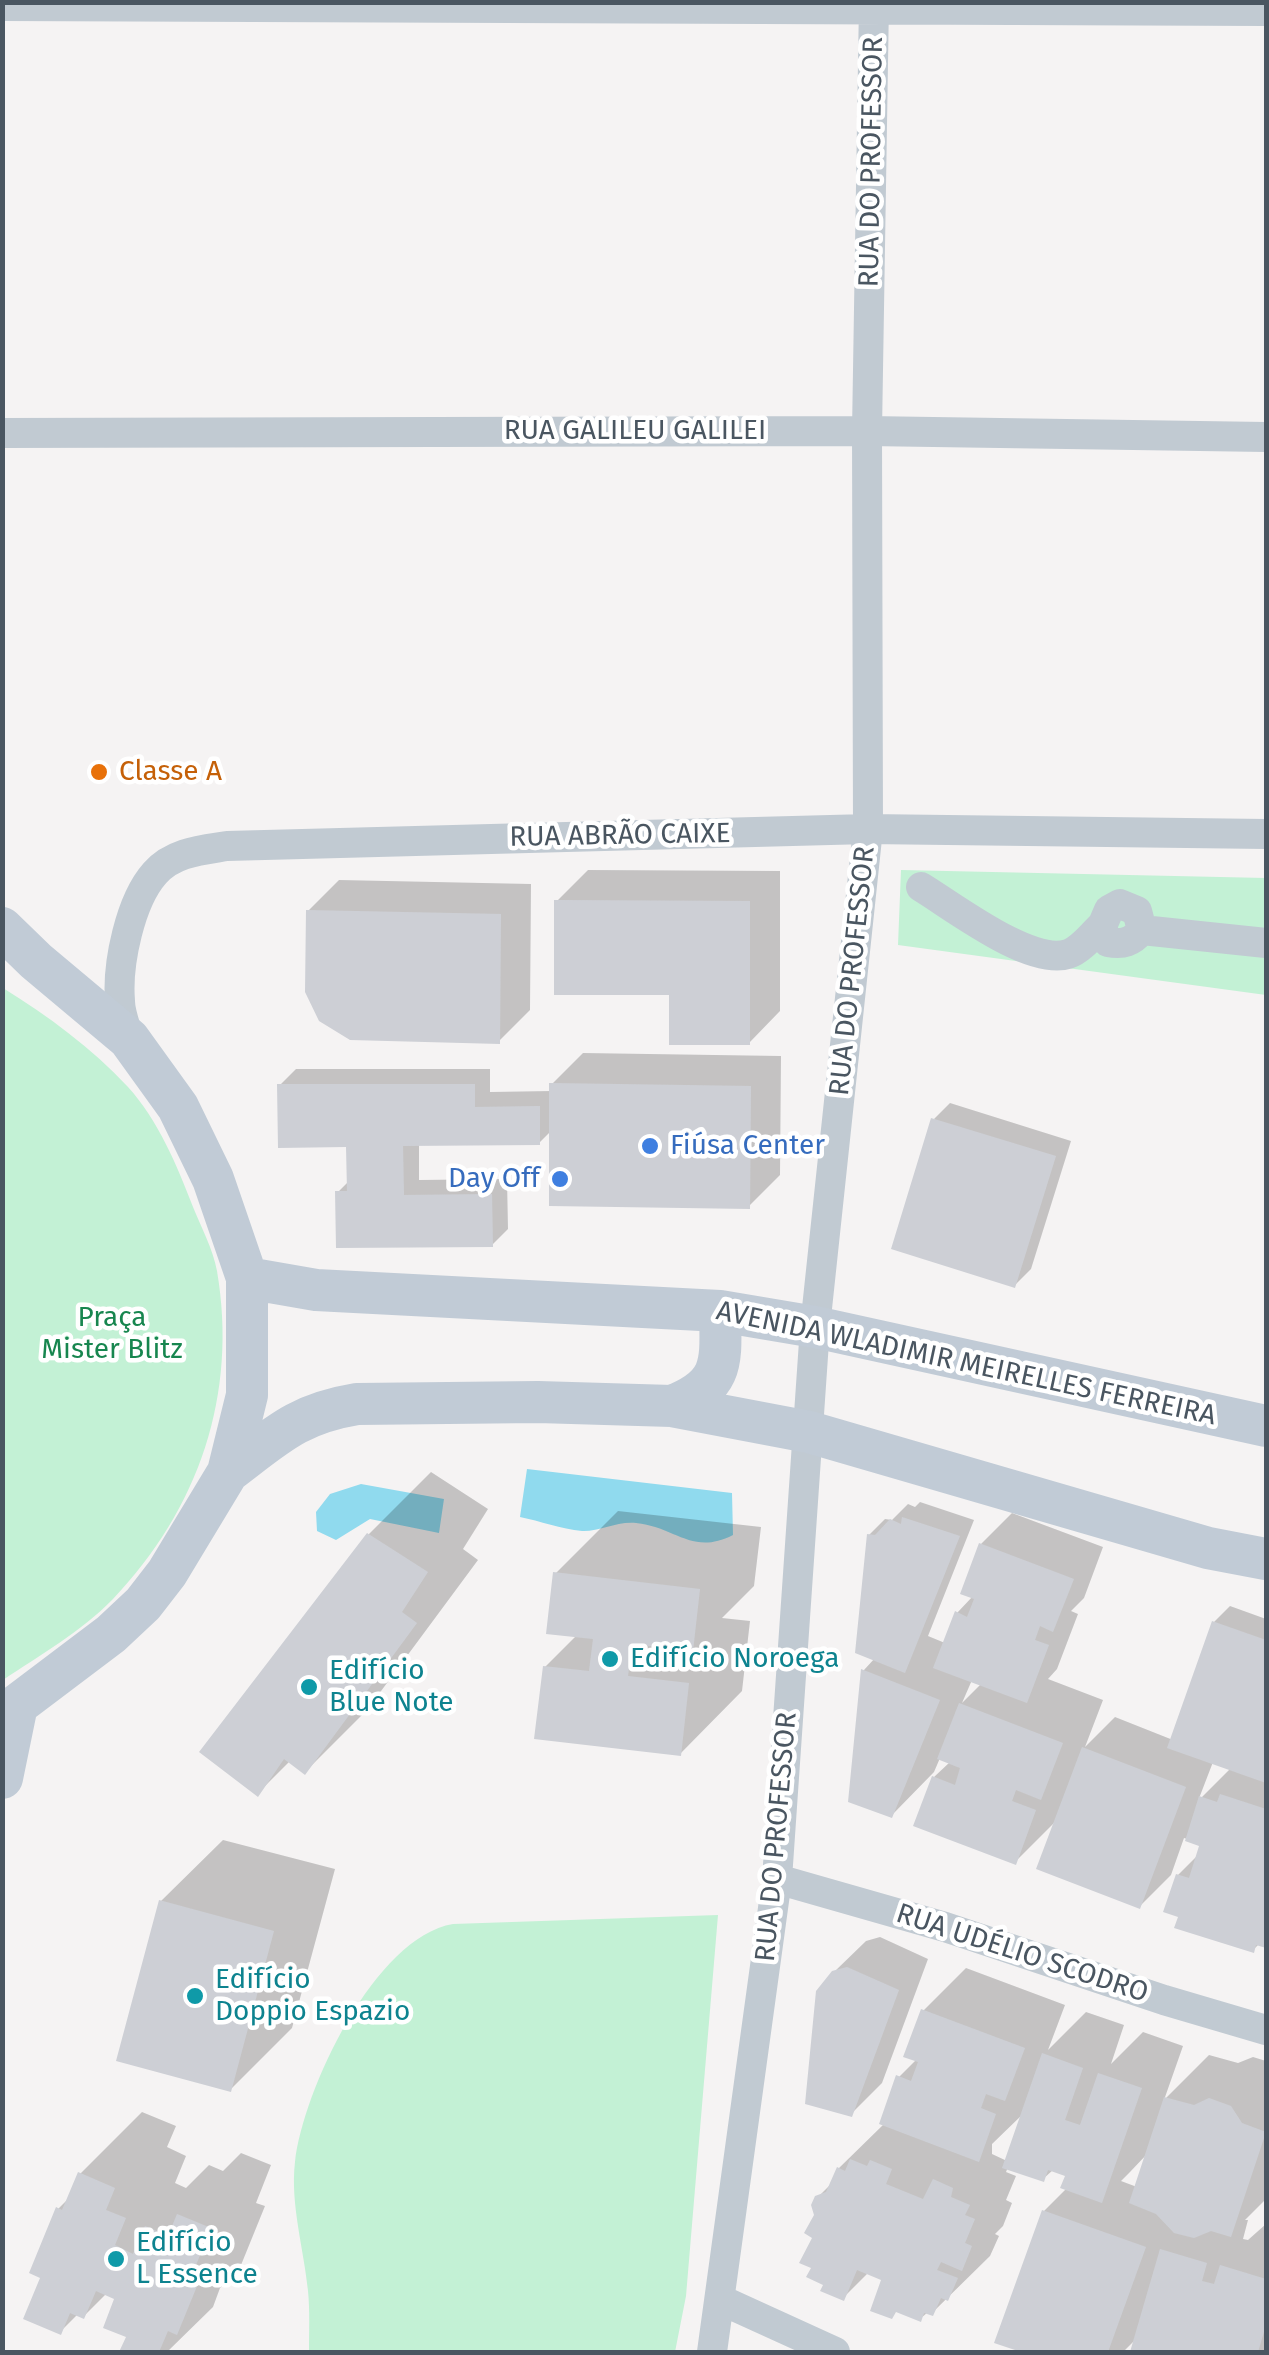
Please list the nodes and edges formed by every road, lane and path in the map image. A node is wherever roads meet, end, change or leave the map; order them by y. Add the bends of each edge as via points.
1 (2, 6) edge
2 (874, 7) edge
3 (1266, 12) edge
4 (868, 431) junction
5 (2, 433) edge
6 (1266, 437) edge
7 (868, 829) junction
8 (1266, 834) edge
9 (921, 887) dead end
10 (2, 928) edge
11 (1266, 943) edge
12 (19, 960) edge
13 (129, 1039) junction
14 (247, 1278) junction
15 (720, 1312) junction
16 (816, 1328) junction
17 (672, 1406) junction
18 (1266, 1426) edge
19 (809, 1432) junction
20 (228, 1472) junction
21 (1266, 1559) edge
22 (10, 1706) edge
23 (2, 1778) edge
24 (776, 1879) junction
25 (1266, 2030) edge
26 (721, 2300) junction
27 (712, 2352) edge
28 (832, 2352) edge

1 - 2 street
2 - 3 street
2 - 4 street, RUA DO PROFESSOR
4 - 5 street, RUA GALILEU GALILEI
4 - 6 street, RUA GALILEU GALILEI
4 - 7 street, RUA DO PROFESSOR
7 - 8 street, RUA ABRÃO CAIXE
7 - 13 street, RUA ABRÃO CAIXE via 185,852 155,873 130,920 120,1003
7 - 16 street, RUA DO PROFESSOR
9 - 11 street via 1020,947 1053,956 1072,954 1104,924 1108,942 1120,944 1142,930
10 - 12 main road
12 - 13 main road
13 - 14 main road via 178,1107
14 - 15 main road, AVENIDA WLADIMIR MEIRELLES FERREIRA via 316,1290
14 - 20 main road via 248,1395
15 - 16 main road, AVENIDA WLADIMIR MEIRELLES FERREIRA
15 - 17 main road via 714,1379
16 - 18 main road, AVENIDA WLADIMIR MEIRELLES FERREIRA
16 - 19 street, RUA DO PROFESSOR
17 - 19 main road
17 - 20 main road via 358,1404 297,1420
19 - 21 main road
19 - 24 street, RUA DO PROFESSOR
20 - 22 main road via 142,1604
22 - 23 main road
24 - 25 street, RUA UDÉLIO SCODRO
24 - 26 street, RUA DO PROFESSOR
26 - 27 street, RUA DO PROFESSOR
26 - 28 street

